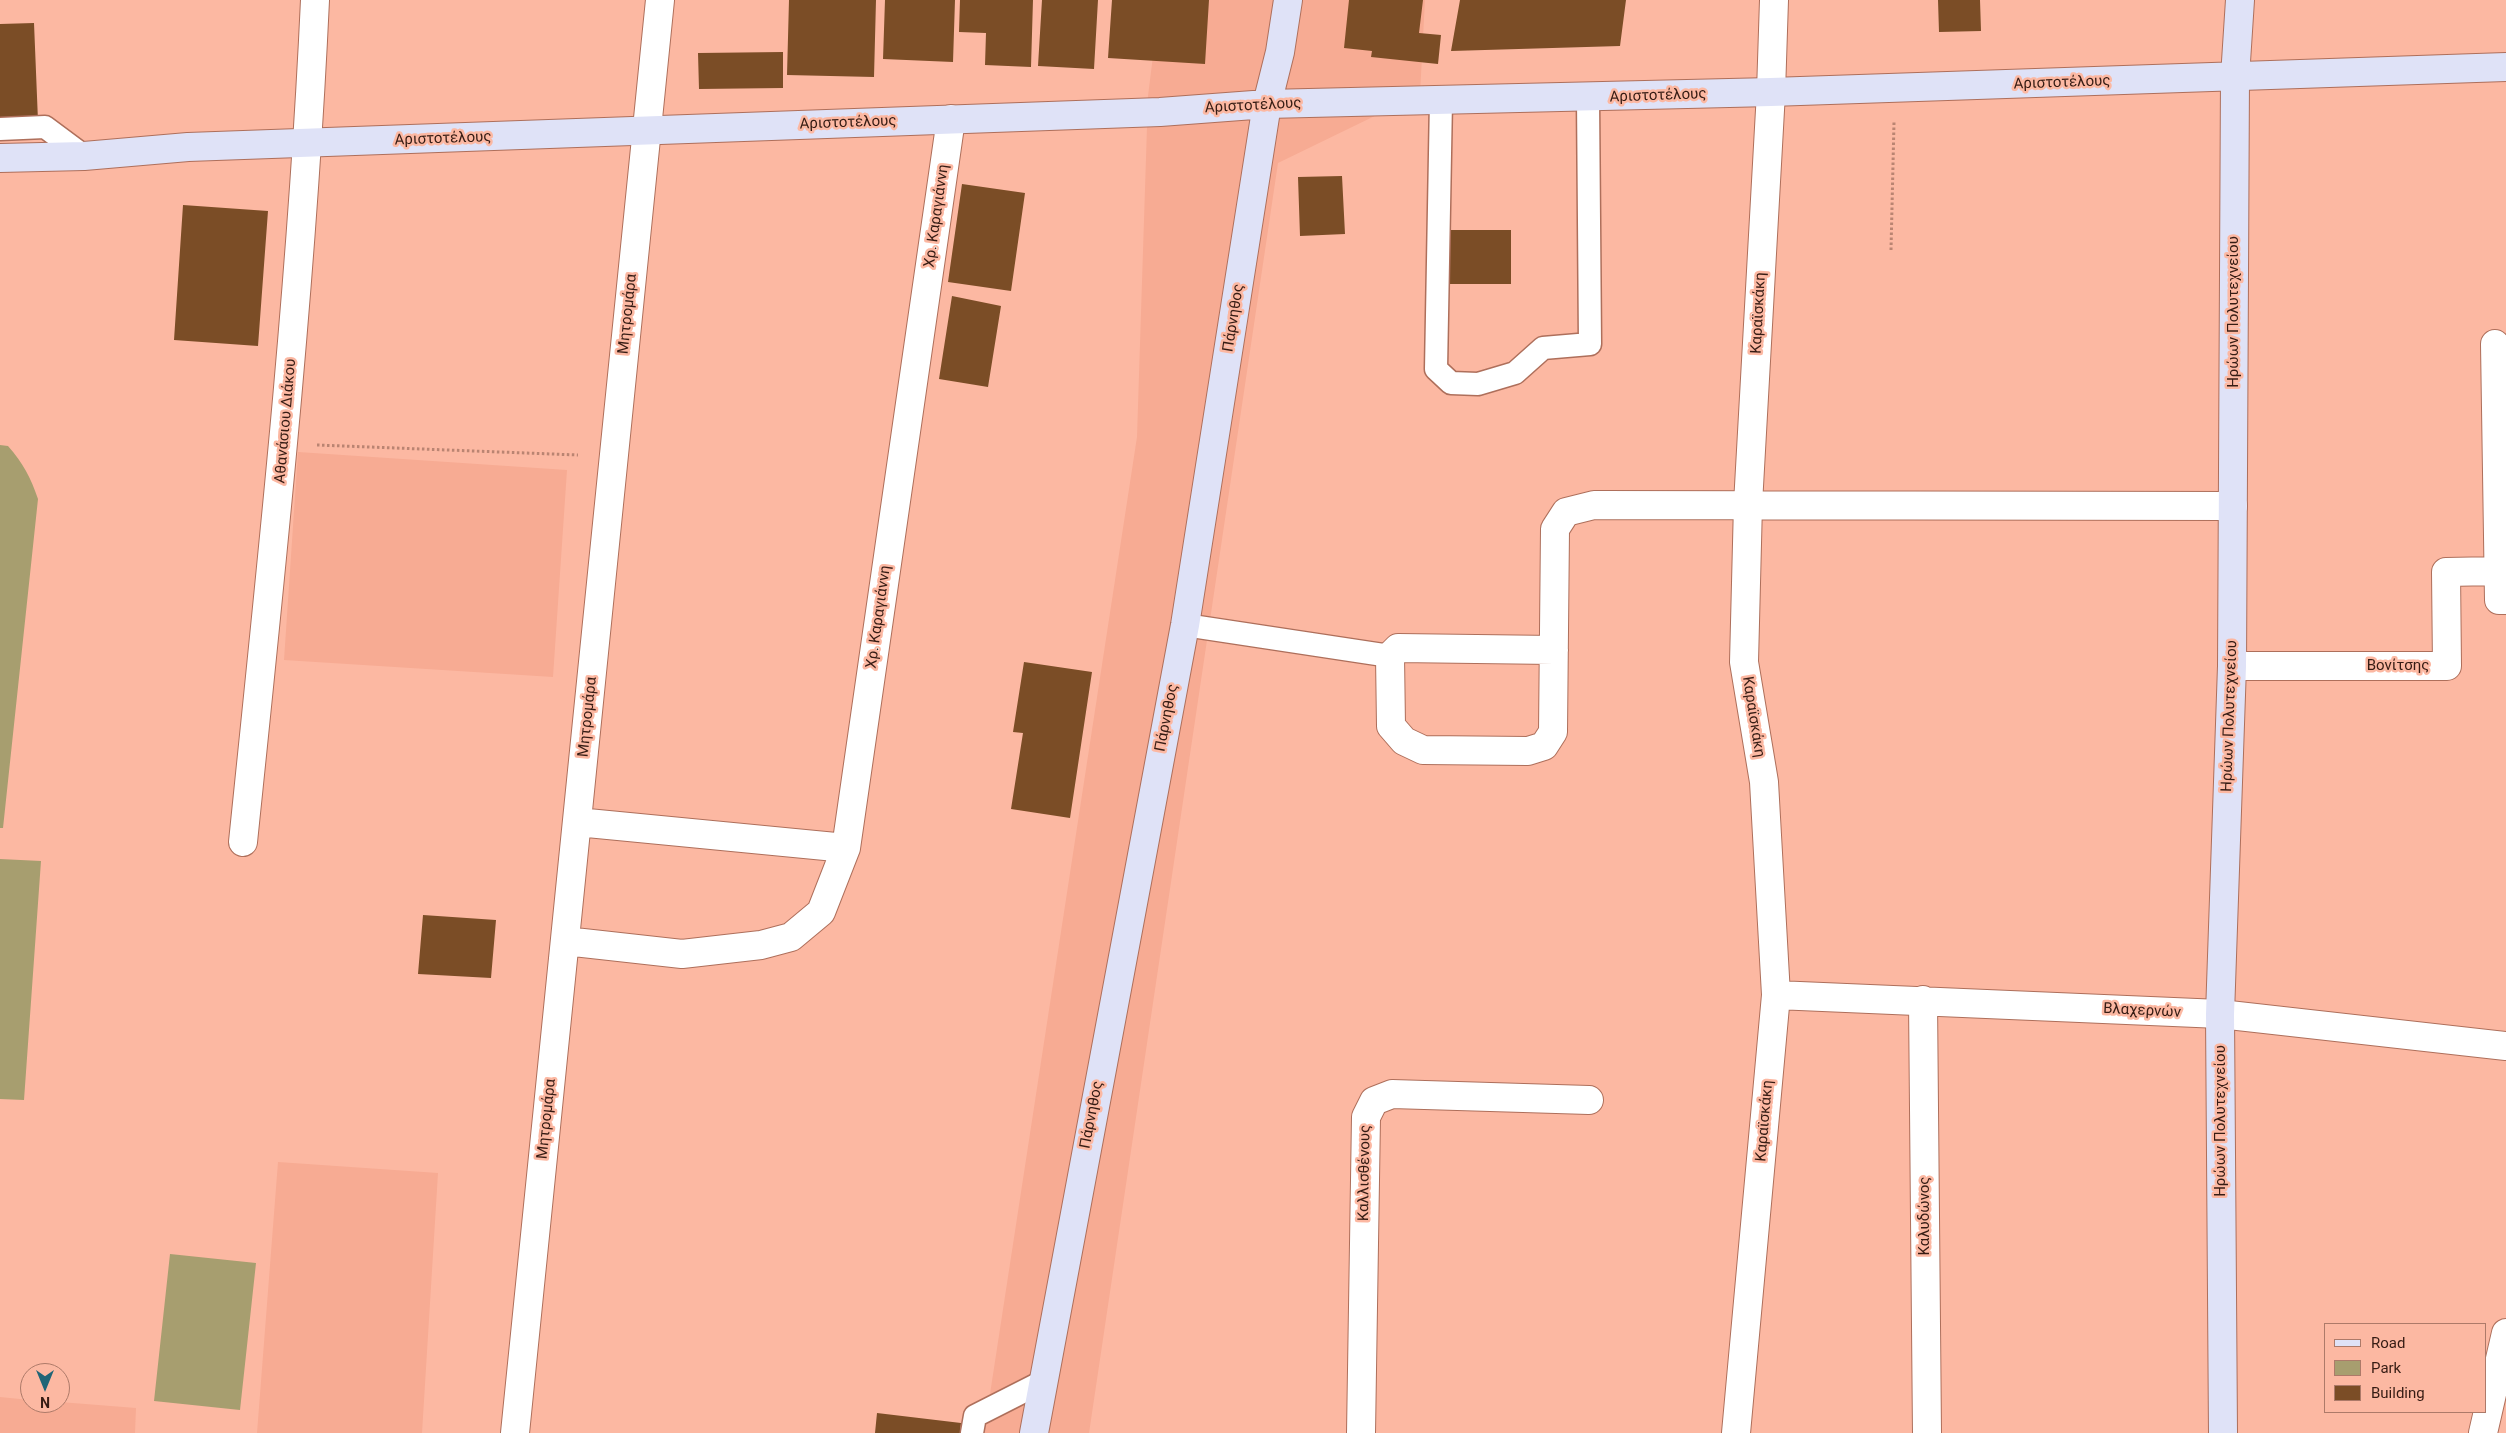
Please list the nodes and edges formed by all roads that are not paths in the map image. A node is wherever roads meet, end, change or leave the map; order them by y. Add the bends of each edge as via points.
1 (315, 0) edge
2 (660, 0) edge
3 (1288, 0) edge
4 (1774, 0) edge
5 (2240, 0) edge
6 (2506, 67) edge
7 (2235, 77) junction
8 (1771, 92) junction
9 (1588, 98) junction
10 (1441, 100) junction
11 (1266, 104) junction
12 (951, 120) junction
13 (0, 129) edge
14 (647, 131) junction
15 (308, 143) junction
16 (84, 156) junction
17 (0, 158) edge
18 (2495, 344) dead end
19 (1748, 504) junction
20 (2234, 506) junction
21 (2498, 571) junction
22 (2506, 600) edge
23 (1185, 625) junction
24 (1554, 650) junction
25 (1390, 656) junction
26 (2232, 666) junction
27 (577, 822) junction
28 (243, 842) dead end
29 (846, 848) junction
30 (565, 941) junction
31 (1776, 995) junction
32 (1923, 1000) junction
33 (2220, 1014) junction
34 (2506, 1046) edge
35 (1589, 1100) dead end
36 (2506, 1333) edge
37 (1042, 1382) junction
38 (515, 1433) edge
39 (972, 1433) edge
40 (1034, 1433) edge
41 (1361, 1433) edge
42 (1736, 1433) edge
43 (1926, 1433) edge
44 (2223, 1433) edge
45 (2483, 1433) edge

1 - 15 street, Αθανάσιου Διάκου
2 - 14 street, Μητρομάρα
3 - 11 main road, Πάρνηθος via 1280,52
4 - 8 street, Καραϊσκάκη
5 - 7 main road, Ηρώων Πολυτεχνείου
6 - 7 main road, Αριστοτέλους
7 - 8 main road, Αριστοτέλους
7 - 20 main road, Ηρώων Πολυτεχνείου
8 - 9 main road, Αριστοτέλους
8 - 19 street, Καραϊσκάκη
9 - 10 main road, Αριστοτέλους
9 - 10 lane via 1590,344 1543,348 1515,373 1478,384 1451,383 1436,370
10 - 11 main road, Αριστοτέλους
11 - 12 main road, Αριστοτέλους via 1160,112
11 - 23 main road, Πάρνηθος
12 - 14 main road, Αριστοτέλους
12 - 29 street, Χρ. Καραγιάννη
13 - 16 lane via 45,127
14 - 15 main road, Αριστοτέλους
14 - 27 street, Μητρομάρα
15 - 16 main road, Αριστοτέλους via 188,147
15 - 28 street, Αθανάσιου Διάκου via 284,444
16 - 17 main road, Αριστοτέλους
18 - 21 street
19 - 20 street
19 - 24 street via 1594,505 1566,512 1555,529
19 - 31 street, Καραϊσκάκη via 1744,662 1764,782
20 - 26 main road, Ηρώων Πολυτεχνείου
21 - 22 street via 2499,600
21 - 26 street, Βονίτσης via 2446,572 2447,666
23 - 25 lane
23 - 37 main road, Πάρνηθος
24 - 25 street via 1398,648
24 - 25 street via 1553,732 1544,746 1528,751 1424,750 1404,741 1391,726
26 - 33 main road, Ηρώων Πολυτεχνείου
27 - 29 street
27 - 30 street, Μητρομάρα
29 - 30 street, Χρ. Καραγιάννη via 821,912 791,937 762,945 682,954
30 - 38 street, Μητρομάρα
31 - 32 street, Βλαχερνών
31 - 42 street, Καραϊσκάκη
32 - 33 street, Βλαχερνών
32 - 43 street, Καλυδώνος
33 - 34 street, Βλαχερνών
33 - 44 main road, Ηρώων Πολυτεχνείου
35 - 41 street, Καλλισθένους via 1392,1094 1374,1101 1366,1117
36 - 45 street
37 - 39 lane via 975,1416
37 - 40 main road, Πάρνηθος

